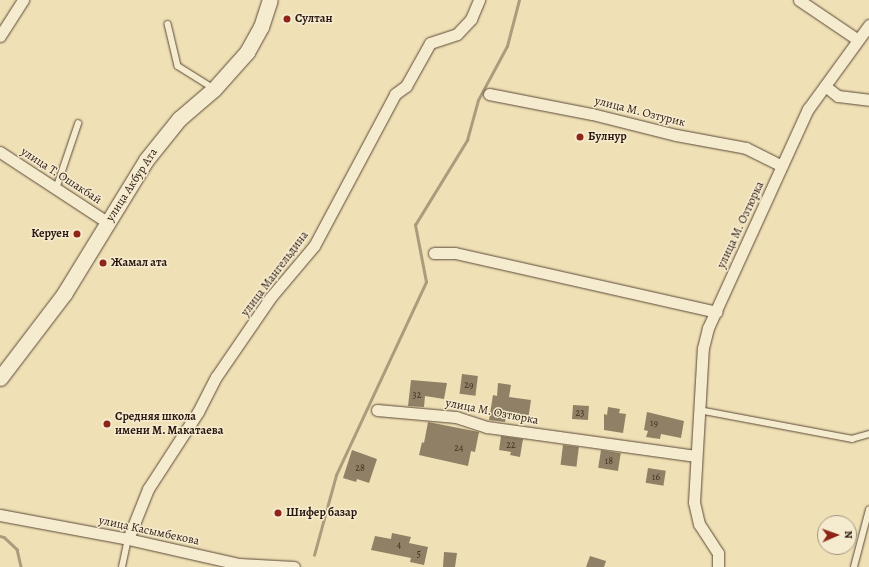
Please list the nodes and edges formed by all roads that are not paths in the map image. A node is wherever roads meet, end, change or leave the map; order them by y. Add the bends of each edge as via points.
1 (24, 0) edge
2 (270, 0) edge
3 (479, 0) edge
4 (799, 0) edge
5 (168, 24) dead end
6 (869, 25) edge
7 (0, 36) edge
8 (858, 40) junction
9 (825, 86) junction
10 (214, 89) junction
11 (489, 94) dead end
12 (869, 100) edge
13 (78, 124) dead end
14 (0, 152) edge
15 (782, 166) junction
16 (56, 189) junction
17 (107, 222) junction
18 (434, 253) dead end
19 (716, 312) junction
20 (0, 378) edge
21 (377, 410) dead end
22 (699, 410) junction
23 (869, 434) edge
24 (696, 456) junction
25 (869, 510) edge
26 (0, 515) edge
27 (128, 539) junction
28 (122, 567) edge
29 (294, 567) edge
30 (718, 567) edge
31 (854, 567) edge

1 - 7 street
2 - 10 main road, улица Акбур Ата via 261,27 247,52
3 - 27 street, улица Мангельдина via 471,19 457,34 430,42 406,86 395,94 314,246 270,298 216,377 198,412 148,490
4 - 8 street
5 - 10 lane via 178,66
6 - 8 street, улица М. Озтюрка
8 - 9 street, улица М. Озтюрка
9 - 12 street via 838,96
9 - 15 street, улица М. Озтюрка via 808,109
10 - 17 main road, улица Акбур Ата via 180,119 146,160
11 - 15 street, улица М. Озтурик via 746,148
13 - 16 lane
14 - 16 street, улица Т. Ошакбай
15 - 19 street, улица М. Озтюрка
16 - 17 street, улица Т. Ошакбай
17 - 20 main road, улица Акбур Ата via 64,294
18 - 19 street via 455,253
19 - 22 street, улица М. Озтюрка via 708,328 703,348
21 - 24 street, улица М. Озтюрка via 456,417 487,427
22 - 23 lane via 852,439
22 - 24 street, улица М. Озтюрка
24 - 30 street, улица М. Озтюрка via 694,502 699,524 718,553
25 - 31 lane
26 - 27 street, улица Касымбекова
27 - 28 lane
27 - 29 street, улица Касымбекова via 239,564

